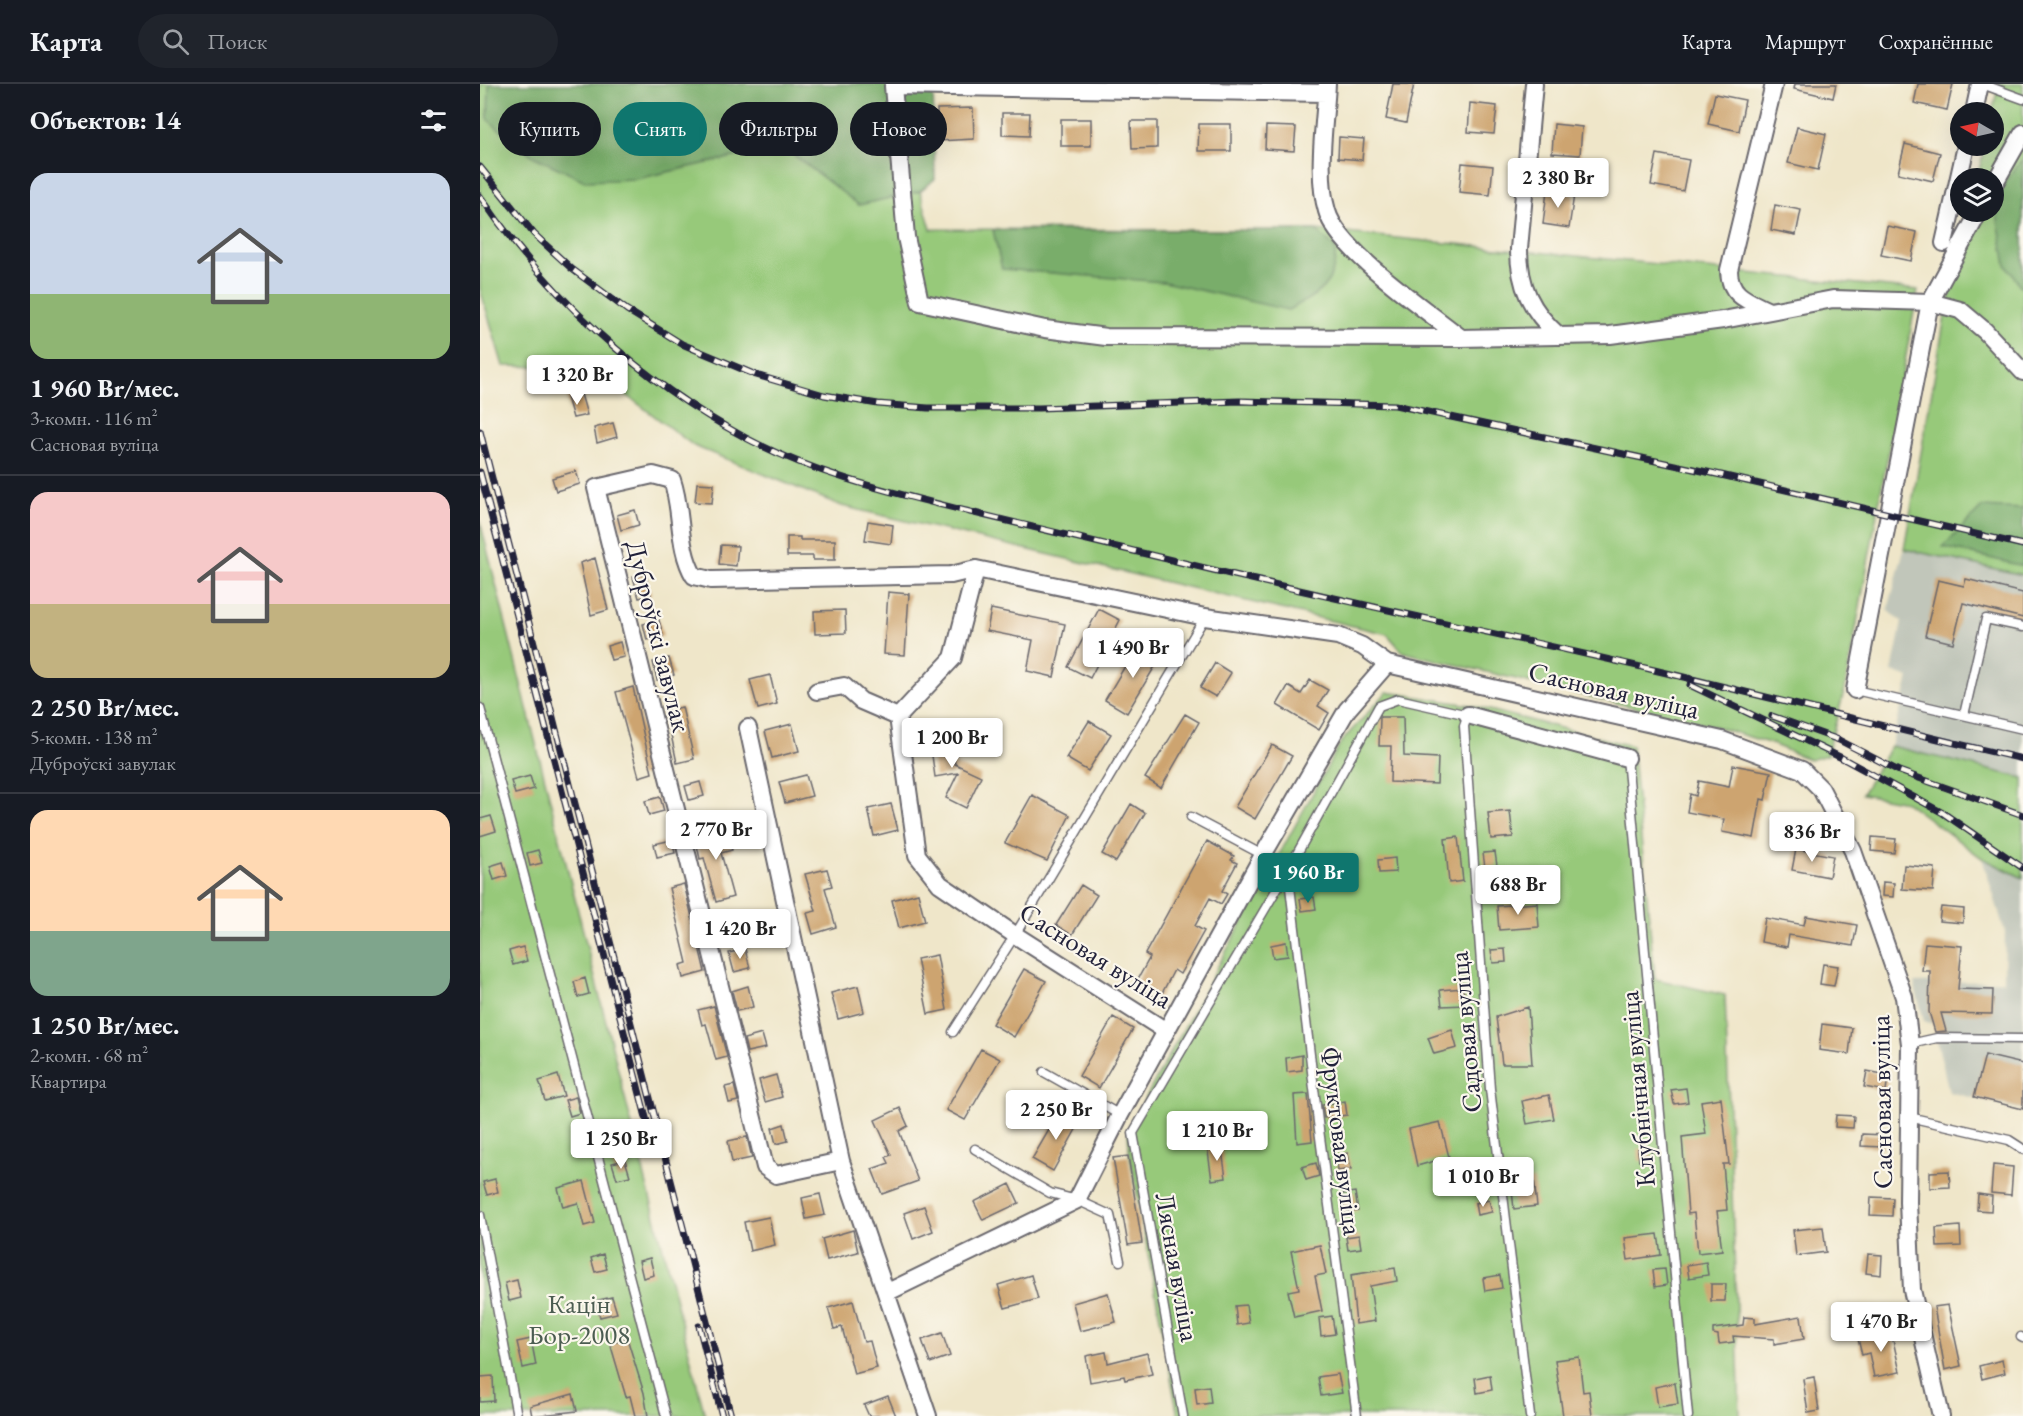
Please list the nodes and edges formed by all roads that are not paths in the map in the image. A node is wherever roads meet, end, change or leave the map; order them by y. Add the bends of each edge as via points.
1 (1533, 84) edge
2 (1773, 84) edge
3 (1981, 84) edge
4 (1327, 89) edge
5 (2023, 99) edge
6 (1976, 102) edge
7 (2023, 133) edge
8 (1964, 156) edge
9 (2003, 168) edge
10 (1974, 222) edge
11 (1944, 243) dead end
12 (1930, 302) junction
13 (1769, 311) junction
14 (1559, 336) junction
15 (1461, 338) junction
16 (2023, 372) edge
17 (976, 569) junction
18 (1205, 617) junction
19 (2023, 627) edge
20 (1387, 664) junction
21 (1855, 690) joint
22 (817, 691) dead end
23 (480, 708) edge
24 (1468, 715) junction
25 (1964, 716) junction
26 (898, 717) junction
27 (748, 728) dead end
28 (2023, 729) edge
29 (1627, 758) joint
30 (1191, 817) dead end
31 (1263, 855) junction
32 (1288, 870) junction
33 (1015, 935) junction
34 (1166, 1031) junction
35 (953, 1032) dead end
36 (2023, 1039) edge
37 (1910, 1044) junction
38 (1044, 1071) dead end
39 (1120, 1115) junction
40 (1909, 1117) junction
41 (975, 1149) dead end
42 (2023, 1149) edge
43 (841, 1161) junction
44 (1077, 1200) junction
45 (480, 1215) edge
46 (1120, 1261) dead end
47 (888, 1292) junction
48 (927, 1415) edge
49 (517, 1416) edge
50 (666, 1416) edge
51 (1183, 1416) edge
52 (1357, 1416) edge
53 (1530, 1416) edge
54 (1688, 1416) edge
55 (1941, 1416) edge

1 - 14 street via 1519,270 1533,309
2 - 13 street via 1729,270 1735,292
3 - 5 lane
3 - 6 street
4 - 15 street via 1323,184 1331,224 1350,249
4 - 15 street via 893,86 906,237 920,302 1045,329 1106,337
7 - 9 street
8 - 11 street
10 - 12 street
12 - 13 street via 1833,299
12 - 16 street via 1960,310
12 - 21 street
13 - 14 street via 1610,335
14 - 15 street
17 - 18 street, Сасновая вуліца
17 - 26 street via 952,658
17 - 43 street, Дуброўскі завулак via 951,575 711,580 694,576 686,561 678,497 672,480 653,476 596,488 765,1167 776,1174
18 - 20 street, Сасновая вуліца via 1338,636 1362,646
18 - 33 lane
19 - 25 lane via 1986,620
20 - 31 street, Сасновая вуліца via 1347,710
20 - 37 street, Сасновая вуліца via 1722,740 1802,770 1821,789 1853,851 1904,997
21 - 25 lane
22 - 26 street via 844,686 861,701
23 - 50 lane
24 - 29 street
24 - 32 lane, Лясная вуліца via 1398,699 1379,706
24 - 53 lane, Садовая вуліца via 1464,726 1489,1078
25 - 28 lane
26 - 33 street, Сасновая вуліца via 917,855 940,884
27 - 43 street
29 - 54 lane, Клубнічная вуліца
30 - 31 lane
31 - 34 street, Сасновая вуліца
32 - 51 lane, Лясная вуліца via 1133,1133
32 - 52 lane, Фруктовая вуліца
33 - 34 street, Сасновая вуліца
33 - 35 lane
34 - 39 street
36 - 37 lane via 1937,1038
37 - 40 street, Сасновая вуліца
38 - 39 lane
39 - 44 street
40 - 42 lane via 2009,1140
40 - 55 street, Сасновая вуліца via 1912,1290
41 - 44 lane via 1050,1193
43 - 47 street
44 - 46 lane via 1110,1215
44 - 47 street
45 - 49 lane
47 - 48 street

